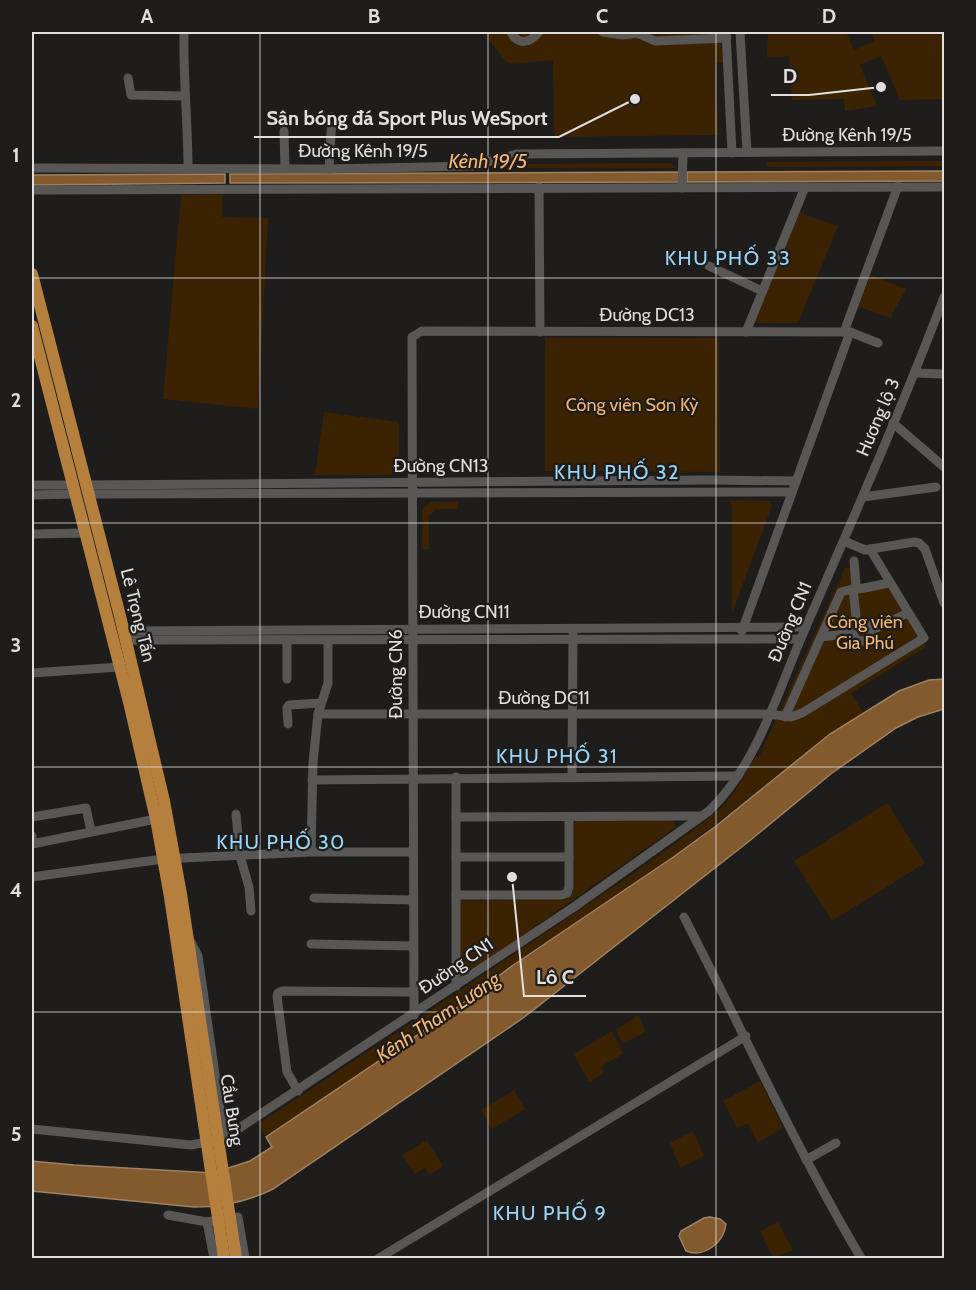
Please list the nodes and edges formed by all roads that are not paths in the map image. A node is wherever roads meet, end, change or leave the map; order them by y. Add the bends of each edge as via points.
1 (184, 32) edge
2 (511, 32) edge
3 (539, 32) edge
4 (603, 32) edge
5 (740, 32) edge
6 (642, 33) edge
7 (727, 35) edge
8 (128, 78) dead end
9 (184, 96) junction
10 (332, 117) dead end
11 (284, 131) dead end
12 (945, 151) edge
13 (747, 152) junction
14 (683, 153) junction
15 (732, 153) junction
16 (32, 168) edge
17 (285, 168) junction
18 (188, 169) junction
19 (329, 169) junction
20 (227, 178) junction
21 (683, 181) junction
22 (898, 186) junction
23 (539, 187) junction
24 (805, 187) junction
25 (945, 187) edge
26 (32, 190) edge
27 (709, 266) dead end
28 (32, 274) edge
29 (762, 291) junction
30 (945, 297) edge
31 (32, 326) edge
32 (540, 332) junction
33 (746, 332) junction
34 (847, 332) junction
35 (414, 334) joint
36 (878, 343) dead end
37 (915, 373) junction
38 (945, 375) edge
39 (893, 423) junction
40 (945, 467) edge
41 (796, 481) junction
42 (32, 485) edge
43 (412, 487) junction
44 (936, 487) dead end
45 (81, 490) junction
46 (792, 492) junction
47 (32, 495) edge
48 (863, 497) junction
49 (85, 533) junction
50 (32, 534) edge
51 (841, 548) junction
52 (867, 549) junction
53 (854, 561) junction
54 (889, 583) junction
55 (856, 588) junction
56 (945, 603) edge
57 (908, 613) junction
58 (806, 627) junction
59 (858, 627) junction
60 (743, 628) junction
61 (413, 629) junction
62 (870, 631) junction
63 (573, 634) junction
64 (125, 635) junction
65 (821, 637) junction
66 (739, 639) junction
67 (800, 639) junction
68 (287, 640) junction
69 (328, 640) junction
70 (413, 640) junction
71 (120, 667) junction
72 (32, 673) edge
73 (287, 679) dead end
74 (321, 703) junction
75 (318, 714) junction
76 (413, 714) junction
77 (572, 714) junction
78 (769, 714) junction
79 (785, 717) junction
80 (288, 724) dead end
81 (738, 776) junction
82 (456, 777) junction
83 (572, 777) junction
84 (413, 778) junction
85 (312, 780) junction
86 (236, 814) dead end
87 (703, 816) junction
88 (32, 817) edge
89 (456, 817) junction
90 (569, 817) junction
91 (156, 819) junction
92 (91, 831) junction
93 (32, 840) edge
94 (311, 852) junction
95 (413, 852) junction
96 (240, 856) junction
97 (456, 857) junction
98 (569, 857) junction
99 (169, 860) junction
100 (36, 876) edge
101 (456, 895) junction
102 (314, 898) dead end
103 (413, 900) junction
104 (251, 910) dead end
105 (684, 917) dead end
106 (187, 933) junction
107 (311, 944) dead end
108 (413, 946) junction
109 (185, 968) junction
110 (456, 986) junction
111 (414, 992) junction
112 (414, 1015) junction
113 (746, 1036) junction
114 (298, 1091) junction
115 (32, 1129) edge
116 (224, 1137) junction
117 (836, 1143) dead end
118 (806, 1160) junction
119 (168, 1215) dead end
120 (207, 1222) junction
121 (214, 1258) edge
122 (224, 1258) edge
123 (236, 1258) edge
124 (245, 1258) edge
125 (379, 1258) edge
126 (861, 1258) edge

1 - 9 street
2 - 3 street via 516,40 524,42
4 - 6 street
5 - 13 street
6 - 7 street via 655,41
7 - 15 street
8 - 9 street via 131,95
9 - 18 street
10 - 19 street
11 - 17 street
12 - 13 street, Đường Kênh 19/5
13 - 15 street, Đường Kênh 19/5
14 - 15 street, Đường Kênh 19/5
14 - 19 street, Đường Kênh 19/5 via 517,154 473,166
14 - 21 street
16 - 18 street, Đường Kênh 19/5
17 - 19 street, Đường Kênh 19/5
17 - 20 street, Đường Kênh 19/5
18 - 20 street, Đường Kênh 19/5
20 - 23 street, Đường Kênh 19/5
20 - 26 street, Đường Kênh 19/5
21 - 23 street, Đường Kênh 19/5
21 - 24 street, Đường Kênh 19/5
22 - 24 street, Đường Kênh 19/5
22 - 25 street, Đường Kênh 19/5
22 - 34 street
23 - 32 street
24 - 29 street
27 - 29 street
28 - 45 main road, Lê Trọng Tấn
29 - 33 street
30 - 37 street, Hương lộ 3
31 - 45 main road, Lê Trọng Tấn
32 - 33 street, Đường DC13
32 - 35 street, Đường DC13
33 - 34 street, Đường DC13
34 - 36 street, Đường DC13
34 - 41 street
35 - 43 street, Đường CN6
37 - 38 street
37 - 39 street, Hương lộ 3
39 - 40 street
39 - 48 street, Hương lộ 3
41 - 43 street, Đường CN13
41 - 46 street
42 - 45 street, Đường CN13
43 - 45 street, Đường CN13
43 - 46 street, Đường CN13
43 - 61 street, Đường CN6
44 - 48 street
45 - 47 street, Đường CN13
45 - 49 main road, Lê Trọng Tấn
45 - 64 main road, Lê Trọng Tấn
46 - 60 street
48 - 51 street, Hương lộ 3
49 - 50 street
49 - 71 main road, Lê Trọng Tấn
51 - 52 street
51 - 53 street
51 - 58 street, Đường CN1
52 - 53 street
52 - 54 street
52 - 56 street via 921,544
53 - 55 street
54 - 55 street
54 - 57 street
55 - 59 street
55 - 65 street via 841,592
57 - 62 street
57 - 79 street via 924,638 802,713
58 - 60 street, Đường CN11
58 - 67 street, Đường CN1
59 - 62 street via 868,626
59 - 62 street via 856,639 863,640
59 - 65 street
60 - 63 street, Đường CN11
60 - 66 street
61 - 63 street, Đường CN11
61 - 64 street, Đường CN11
61 - 70 street, Đường CN6
63 - 66 street, Đường CN11
63 - 70 street, Đường CN11
63 - 77 street
64 - 68 street, Đường CN11
64 - 99 main road, Lê Trọng Tấn via 157,766
65 - 79 street
66 - 67 street, Đường CN11
67 - 78 street, Đường CN1
68 - 69 street, Đường CN11
68 - 73 street
69 - 70 street, Đường CN11
69 - 74 street via 328,683
70 - 76 street, Đường CN6
71 - 72 street
71 - 91 main road, Lê Trọng Tấn
74 - 75 street
74 - 80 street via 289,705
75 - 76 street, Đường DC11
75 - 85 street
76 - 77 street, Đường DC11
76 - 84 street, Đường CN6
77 - 78 street, Đường DC11
77 - 83 street
78 - 79 street, Đường DC11
78 - 81 street, Đường CN1
81 - 83 street
81 - 87 street, Đường CN1
82 - 83 street
82 - 84 street
82 - 89 street
84 - 85 street
84 - 95 street, Đường CN6
85 - 94 street
86 - 96 street
87 - 90 street
87 - 110 street, Đường CN1
88 - 92 street via 86,808
89 - 90 street
89 - 97 street
90 - 98 street
91 - 92 street
91 - 99 main road, Lê Trọng Tấn
92 - 93 street
94 - 95 street
94 - 96 street
95 - 103 street, Đường CN6
96 - 99 street
96 - 104 street
97 - 98 street
97 - 101 street
98 - 101 street via 569,887 564,895
99 - 100 street
99 - 106 main road, Lê Trọng Tấn
99 - 109 main road, Lê Trọng Tấn
101 - 110 street
102 - 103 street
103 - 108 street, Đường CN6
105 - 113 street
106 - 109 main road, Lê Trọng Tấn
106 - 116 street via 198,956
107 - 108 street
108 - 111 street, Đường CN6
109 - 122 main road, Cầu Bưng
109 - 123 main road, Cầu Bưng
110 - 112 street, Đường CN1
111 - 112 street, Đường CN6
111 - 114 street via 280,992 277,996 287,1072
112 - 114 street, Đường CN1
113 - 118 street
113 - 125 street
114 - 116 street, Đường CN1
115 - 116 street, Đường CN1 via 185,1144
117 - 118 street
118 - 126 street
119 - 120 street
120 - 121 street
120 - 124 street via 238,1217

